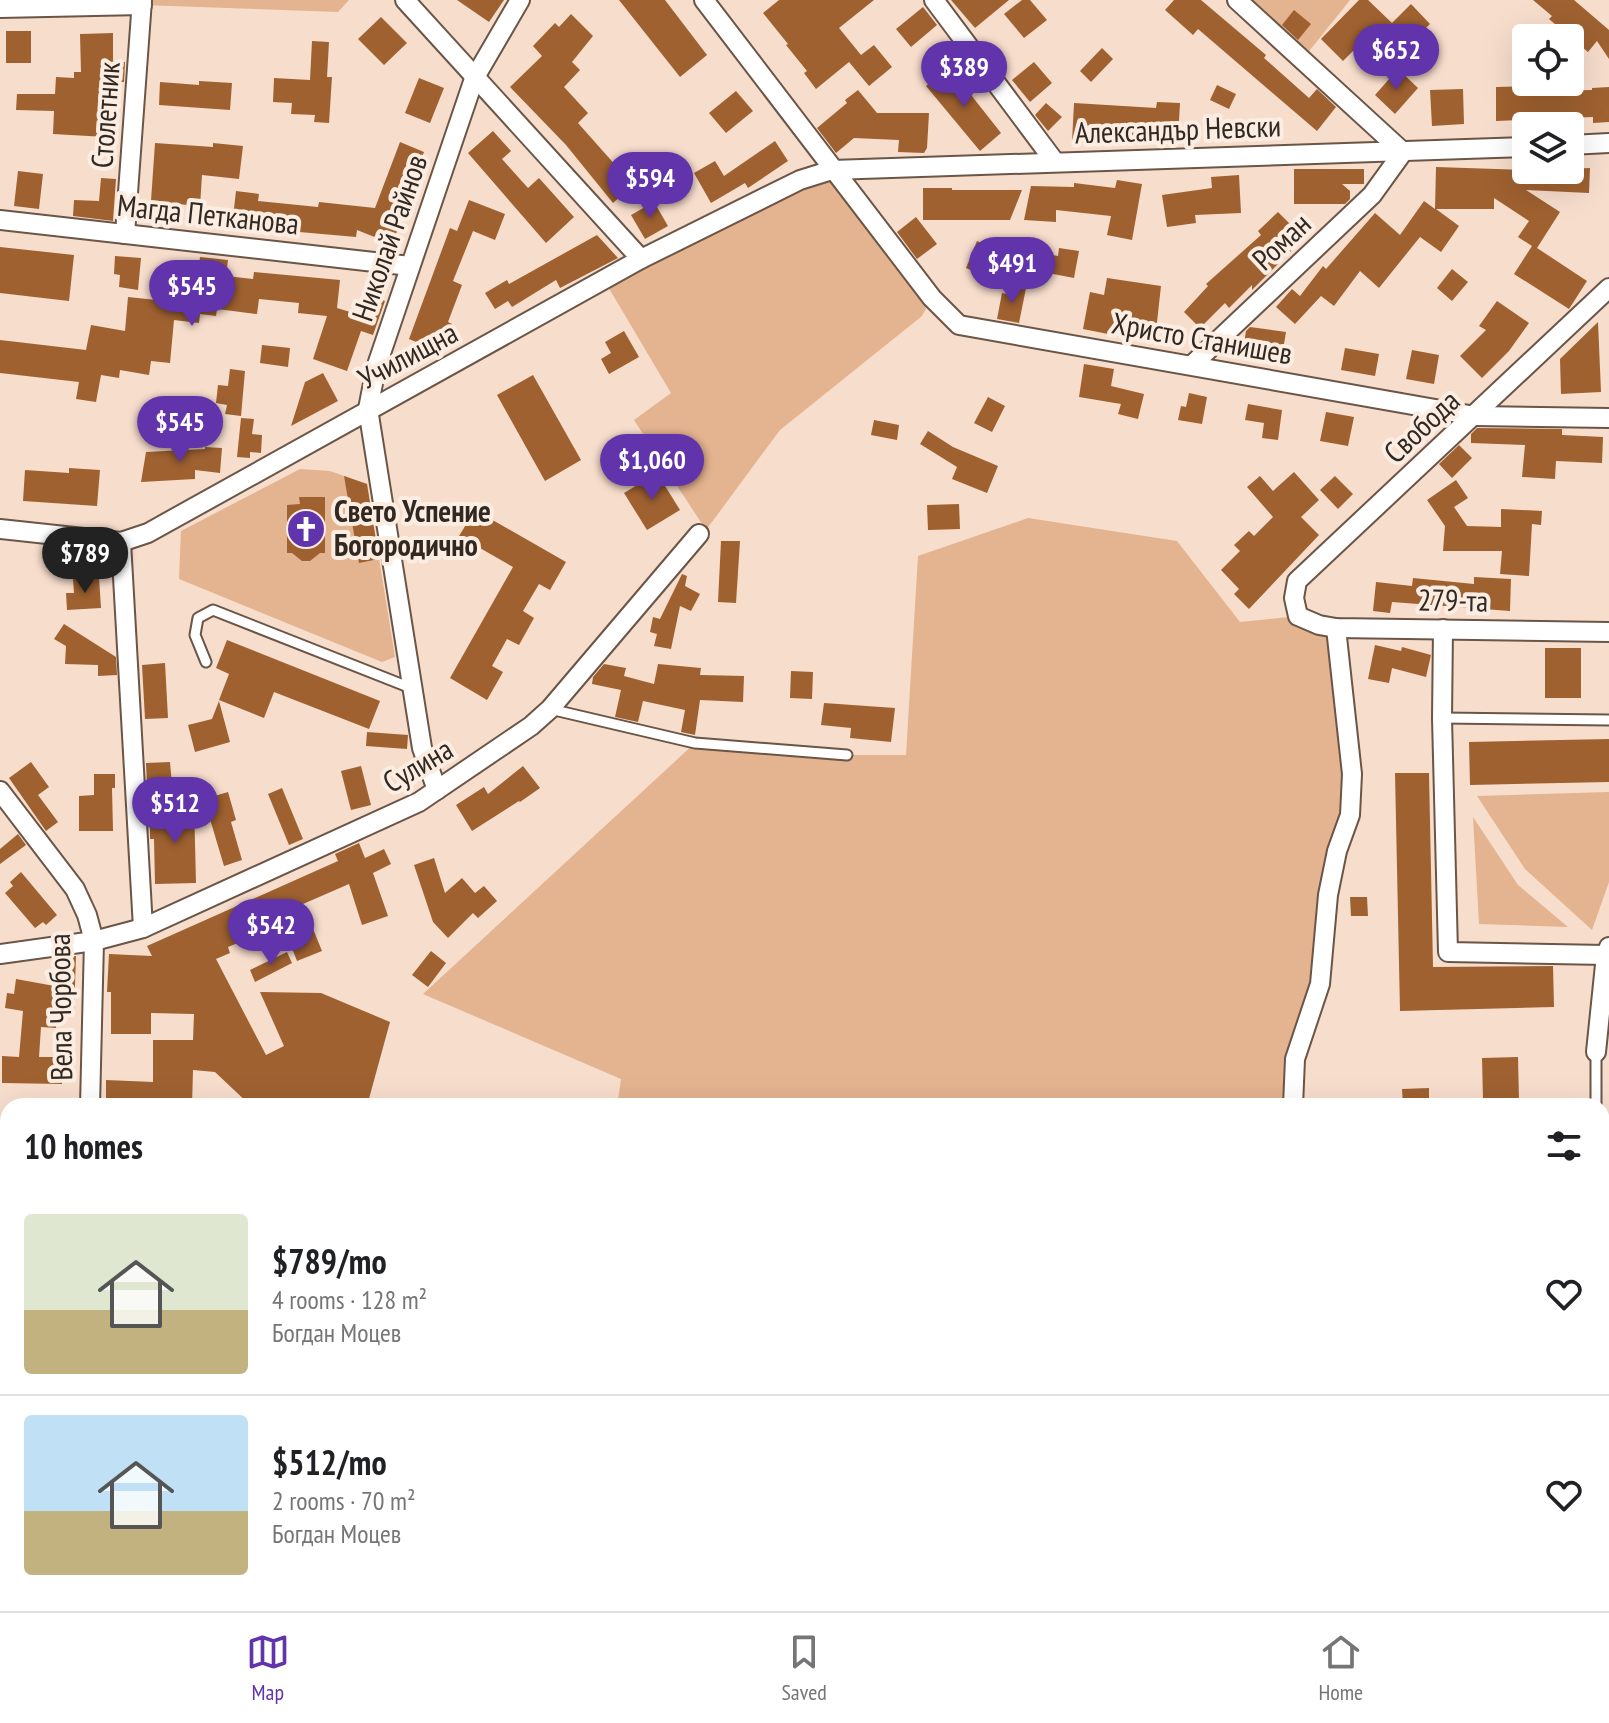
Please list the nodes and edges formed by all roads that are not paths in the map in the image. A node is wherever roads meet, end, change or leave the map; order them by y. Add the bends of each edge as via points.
1 (405, 0) edge
2 (520, 0) edge
3 (704, 0) edge
4 (934, 0) edge
5 (1237, 0) edge
6 (142, 2) edge
7 (0, 8) edge
8 (474, 79) junction
9 (1609, 143) edge
10 (1584, 144) edge
11 (1512, 148) edge
12 (1403, 152) junction
13 (1055, 162) junction
14 (832, 170) junction
15 (0, 220) edge
16 (125, 234) junction
17 (641, 259) junction
18 (410, 266) junction
19 (1609, 288) edge
20 (1192, 365) junction
21 (368, 409) junction
22 (1475, 416) junction
23 (1609, 418) edge
24 (0, 529) edge
25 (699, 534) dead end
26 (121, 542) junction
27 (1298, 616) joint
28 (1336, 628) junction
29 (1443, 629) junction
30 (1609, 632) edge
31 (206, 662) dead end
32 (413, 688) junction
33 (550, 709) junction
34 (1442, 718) junction
35 (1609, 720) edge
36 (847, 755) dead end
37 (437, 790) junction
38 (0, 791) edge
39 (143, 928) junction
40 (94, 941) junction
41 (1607, 951) edge
42 (0, 954) edge
43 (1596, 1052) joint
44 (90, 1098) edge
45 (1293, 1098) edge
46 (1596, 1098) edge

1 - 8 street
2 - 8 street, Николай Райнов
3 - 14 street, Христо Станишев
4 - 13 street
5 - 12 street
6 - 7 street
6 - 16 street, Столетник
8 - 17 street
8 - 18 street, Николай Райнов
9 - 10 street
11 - 12 street, Александър Невски
12 - 13 street, Александър Невски
12 - 20 street, Роман via 1372,195
13 - 14 street, Александър Невски
14 - 17 street, Училищна via 800,180
14 - 20 street, Христо Станишев via 959,325
15 - 16 street, Магда Петканова
16 - 18 street, Магда Петканова
17 - 21 street, Училищна
18 - 21 street, Николай Райнов
19 - 22 street, Свобода
20 - 22 street, Христо Станишев
21 - 26 street, Училищна via 148,533
21 - 32 street, Николай Райнов
22 - 23 street, Христо Станишев
22 - 27 street, Свобода via 1297,581
24 - 26 street, Училищна
25 - 33 street, Сулина
26 - 39 street
27 - 28 street, 279-та
28 - 29 street, 279-та
28 - 45 street via 1352,774 1350,815 1328,895 1320,984 1295,1059
29 - 30 street, 279-та
29 - 34 street
31 - 32 lane via 195,635 198,618 213,610
32 - 37 street, Николай Райнов via 422,748
33 - 36 lane via 695,743
33 - 37 street, Сулина
34 - 35 lane
34 - 41 street via 1448,952
37 - 39 street, Сулина
38 - 40 street, Вела Чорбова via 75,889
39 - 40 street, Сулина
40 - 42 street, Сулина
40 - 44 street, Вела Чорбова
41 - 43 street
43 - 46 lane

